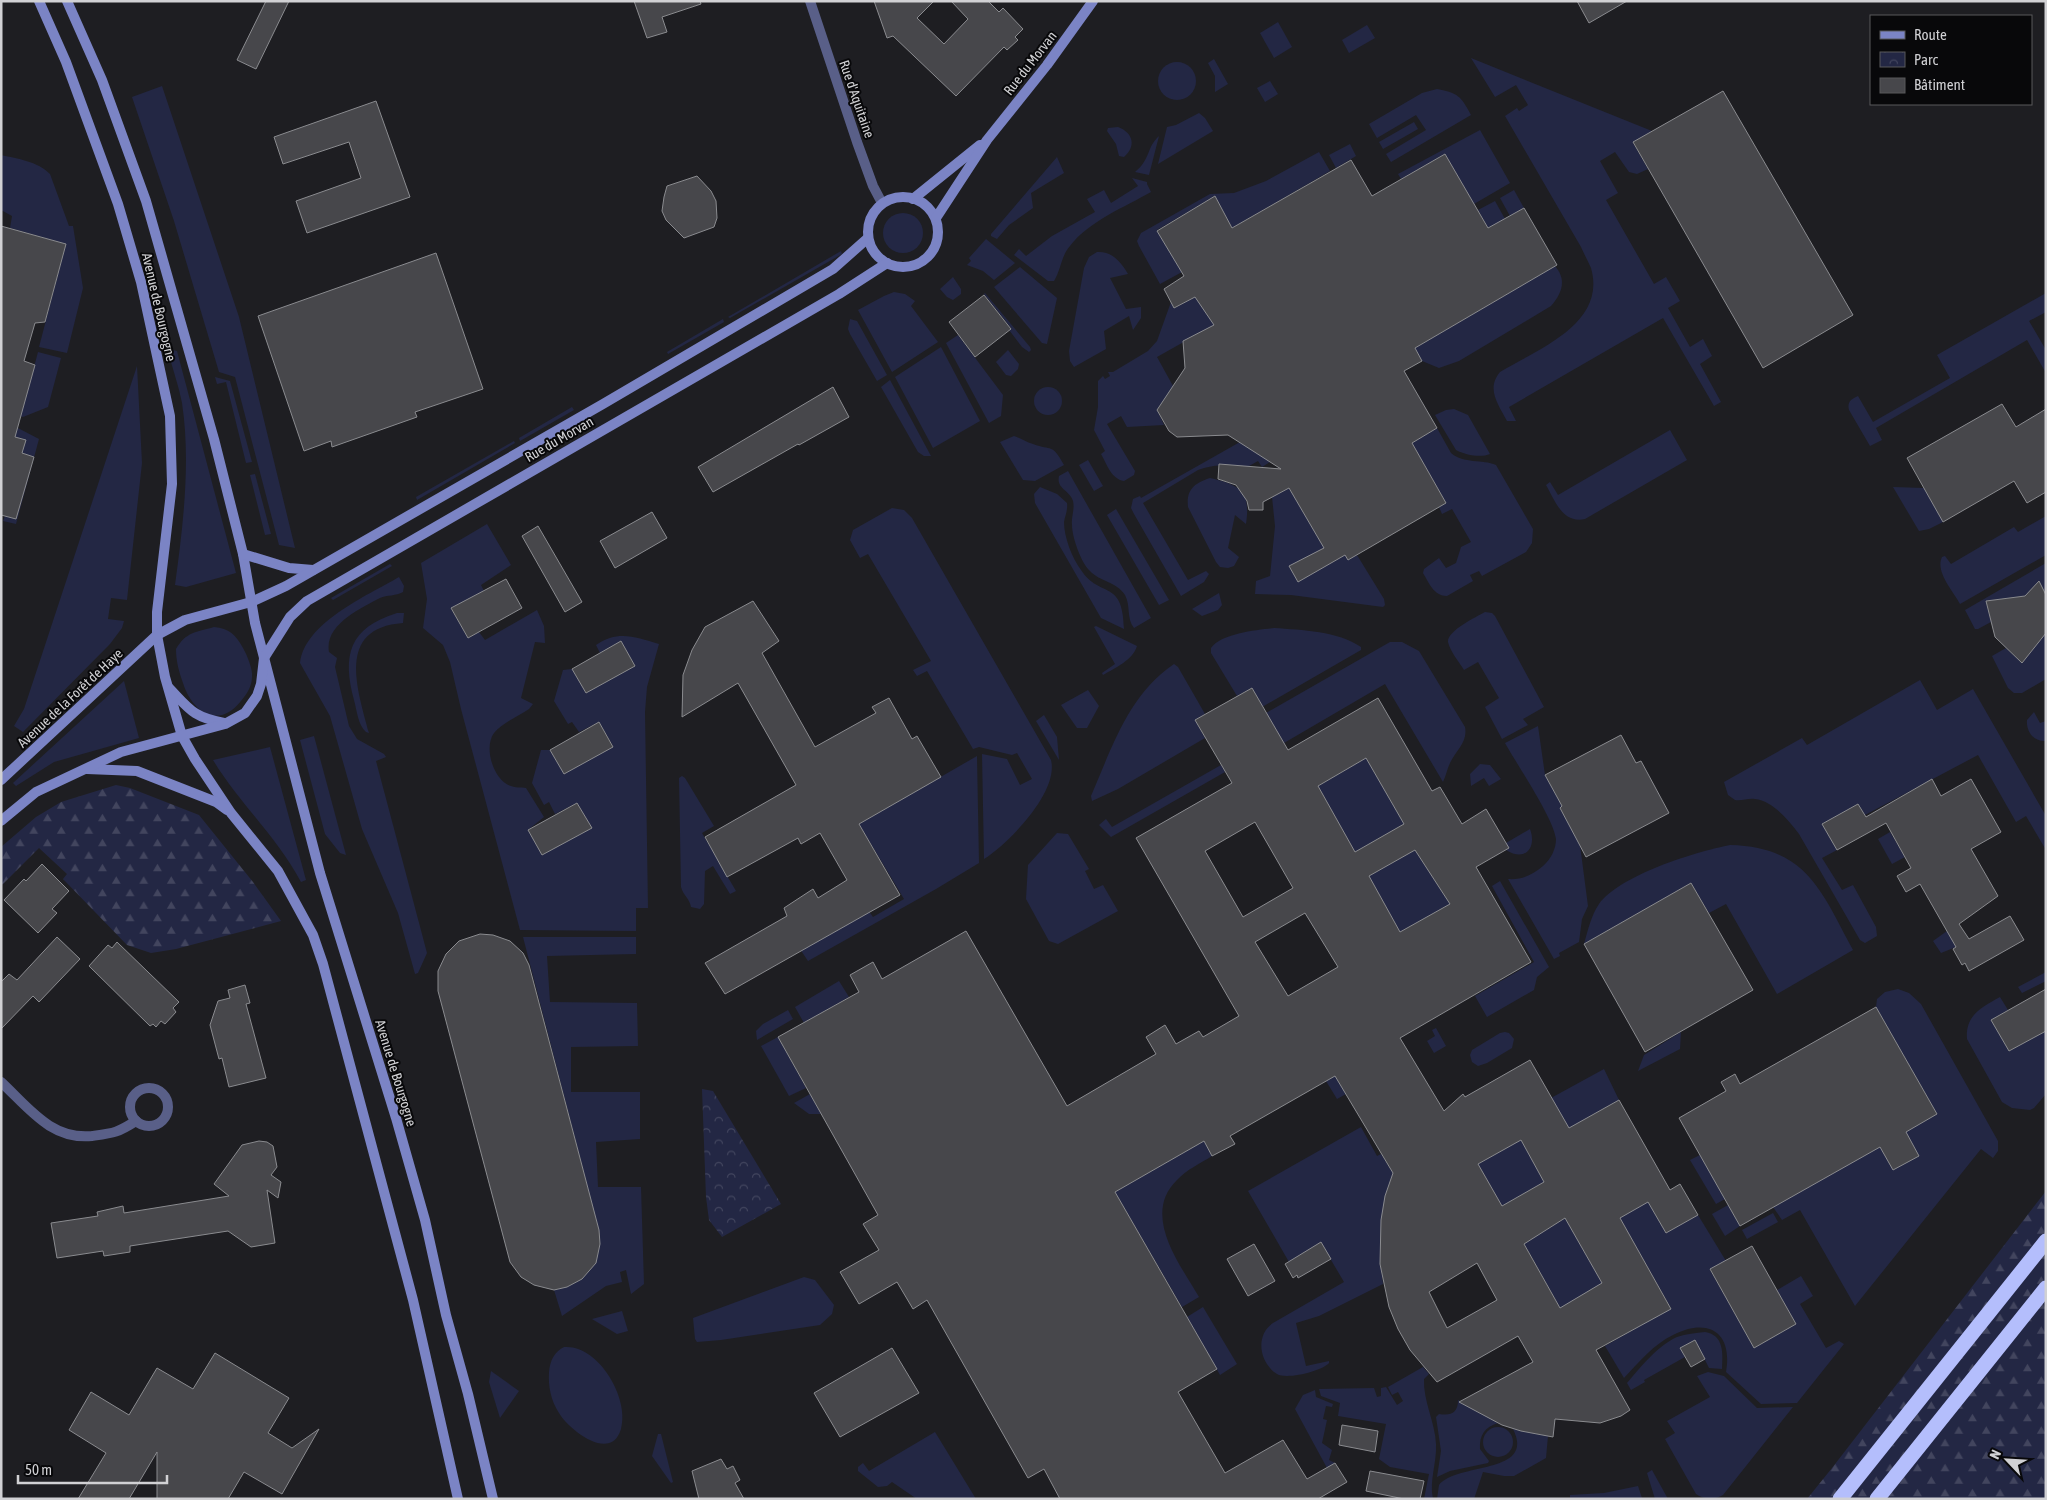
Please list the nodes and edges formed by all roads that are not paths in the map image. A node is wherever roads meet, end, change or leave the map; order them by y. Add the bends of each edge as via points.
1 (39, 1) edge
2 (67, 1) edge
3 (810, 1) edge
4 (1093, 1) edge
5 (987, 140) junction
6 (913, 198) junction
7 (882, 203) junction
8 (936, 218) junction
9 (868, 238) junction
10 (888, 263) junction
11 (243, 554) junction
12 (314, 570) junction
13 (251, 602) junction
14 (157, 635) junction
15 (264, 658) junction
16 (168, 687) junction
17 (225, 724) junction
18 (182, 736) junction
19 (81, 770) junction
20 (1, 780) edge
21 (231, 813) junction
22 (1, 821) edge
23 (1, 1082) edge
24 (136, 1121) dead end
25 (2046, 1241) edge
26 (2046, 1288) edge
27 (458, 1497) edge
28 (493, 1499) edge
29 (1840, 1499) edge
30 (1877, 1499) edge

1 - 14 main road, Avenue de Bourgogne via 66,62 118,204 141,282 170,416 172,484 158,596
2 - 11 main road, Avenue de Bourgogne via 102,80 146,201 214,439
3 - 7 street, Rue d'Aquitaine via 873,186
4 - 5 main road, Rue du Morvan
5 - 6 main road, Rue du Morvan
5 - 8 main road, Rue du Morvan
6 - 7 main road via 894,198
6 - 8 main road via 928,207
7 - 9 main road via 871,219
8 - 10 main road via 938,231 930,255 906,267
9 - 10 main road via 878,257
9 - 12 main road, Rue du Morvan via 833,269
10 - 15 main road, Rue du Morvan via 307,602 290,616
11 - 12 main road via 284,566
11 - 13 main road, Avenue de Bourgogne
12 - 13 main road, Rue du Morvan
13 - 14 main road via 185,620
13 - 15 main road, Avenue de Bourgogne
14 - 16 main road, Avenue de Bourgogne
14 - 20 main road, Avenue de la Forêt de Haye
15 - 17 main road, Avenue de Bourgogne via 257,696 245,713
15 - 28 main road, Avenue de Bourgogne via 320,873 422,1211
16 - 17 main road via 199,716
16 - 18 main road, Avenue de Bourgogne
17 - 18 main road, Avenue de Bourgogne
18 - 19 main road via 121,752
18 - 21 main road, Avenue de Bourgogne
19 - 21 main road via 132,769 216,802
19 - 22 main road via 36,792
21 - 27 main road, Avenue de Bourgogne via 278,871 313,935 320,956 409,1283
23 - 24 street via 45,1123 65,1134 82,1137 116,1133
25 - 29 highway
26 - 30 highway

